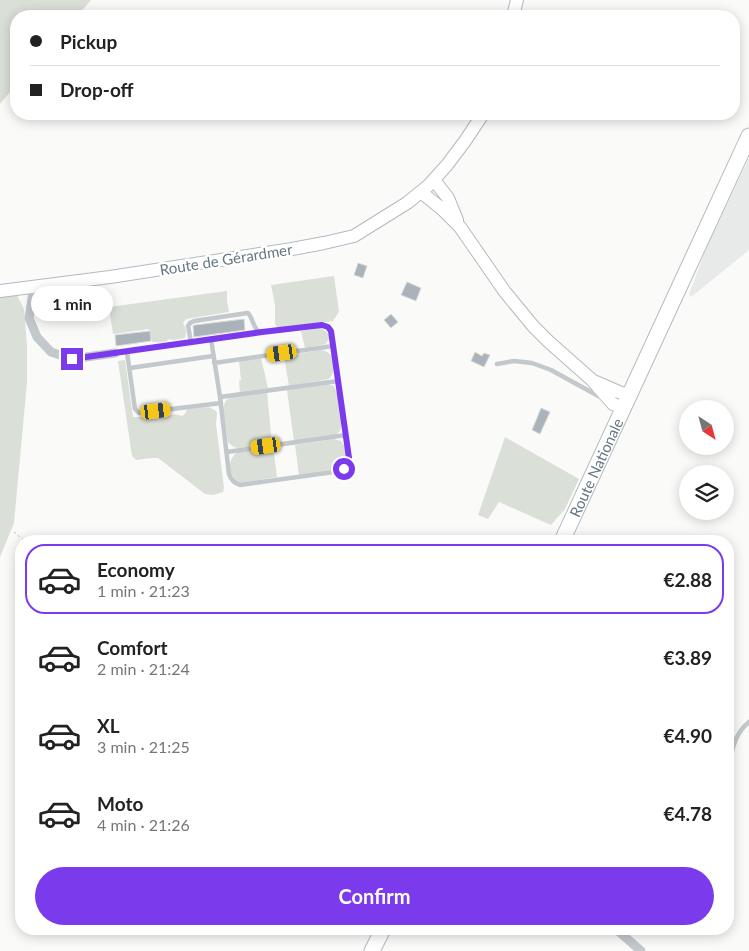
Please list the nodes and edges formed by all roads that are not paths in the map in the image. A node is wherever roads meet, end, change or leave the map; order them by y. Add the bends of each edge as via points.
1 (479, 120) edge
2 (749, 136) edge
3 (434, 180) junction
4 (421, 192) junction
5 (460, 227) junction
6 (34, 286) junction
7 (0, 291) edge
8 (262, 332) junction
9 (210, 339) junction
10 (190, 342) junction
11 (333, 346) junction
12 (127, 352) junction
13 (115, 353) joint
14 (213, 356) junction
15 (214, 363) junction
16 (497, 364) dead end
17 (130, 368) junction
18 (338, 380) junction
19 (592, 380) junction
20 (602, 398) junction
21 (220, 400) junction
22 (627, 401) junction
23 (615, 427) junction
24 (346, 435) junction
25 (227, 452) junction
26 (565, 535) edge
27 (749, 722) edge
28 (734, 744) edge
29 (379, 935) edge
30 (623, 935) edge
31 (372, 951) edge
32 (641, 951) edge

1 - 3 main road, Route de Gérardmer
2 - 22 main road, Route Nationale
3 - 4 main road, Route de Gérardmer
3 - 5 main road via 448,198
4 - 5 main road
4 - 6 main road, Route de Gérardmer via 354,236 331,242
5 - 19 main road via 533,326
6 - 7 main road, Route de Gérardmer
6 - 13 street via 29,318 37,337 52,352 72,359
8 - 9 lane
8 - 10 lane via 253,326 248,313 190,323
8 - 11 lane via 322,325 331,331
9 - 10 lane
9 - 14 lane
10 - 12 lane
11 - 15 lane
11 - 18 lane
12 - 13 lane
12 - 17 lane
14 - 15 lane
14 - 17 lane
15 - 21 lane
16 - 20 lane via 514,361 532,363
17 - 21 lane via 135,409 139,413
18 - 21 lane
18 - 24 lane
19 - 20 main road
19 - 22 main road via 621,393
20 - 23 main road
21 - 25 lane
22 - 23 main road, Route Nationale
23 - 26 main road, Route Nationale
24 - 25 lane
24 - 25 lane via 349,458 341,471 240,485 231,478
27 - 28 lane via 740,730
29 - 31 main road
30 - 32 street

